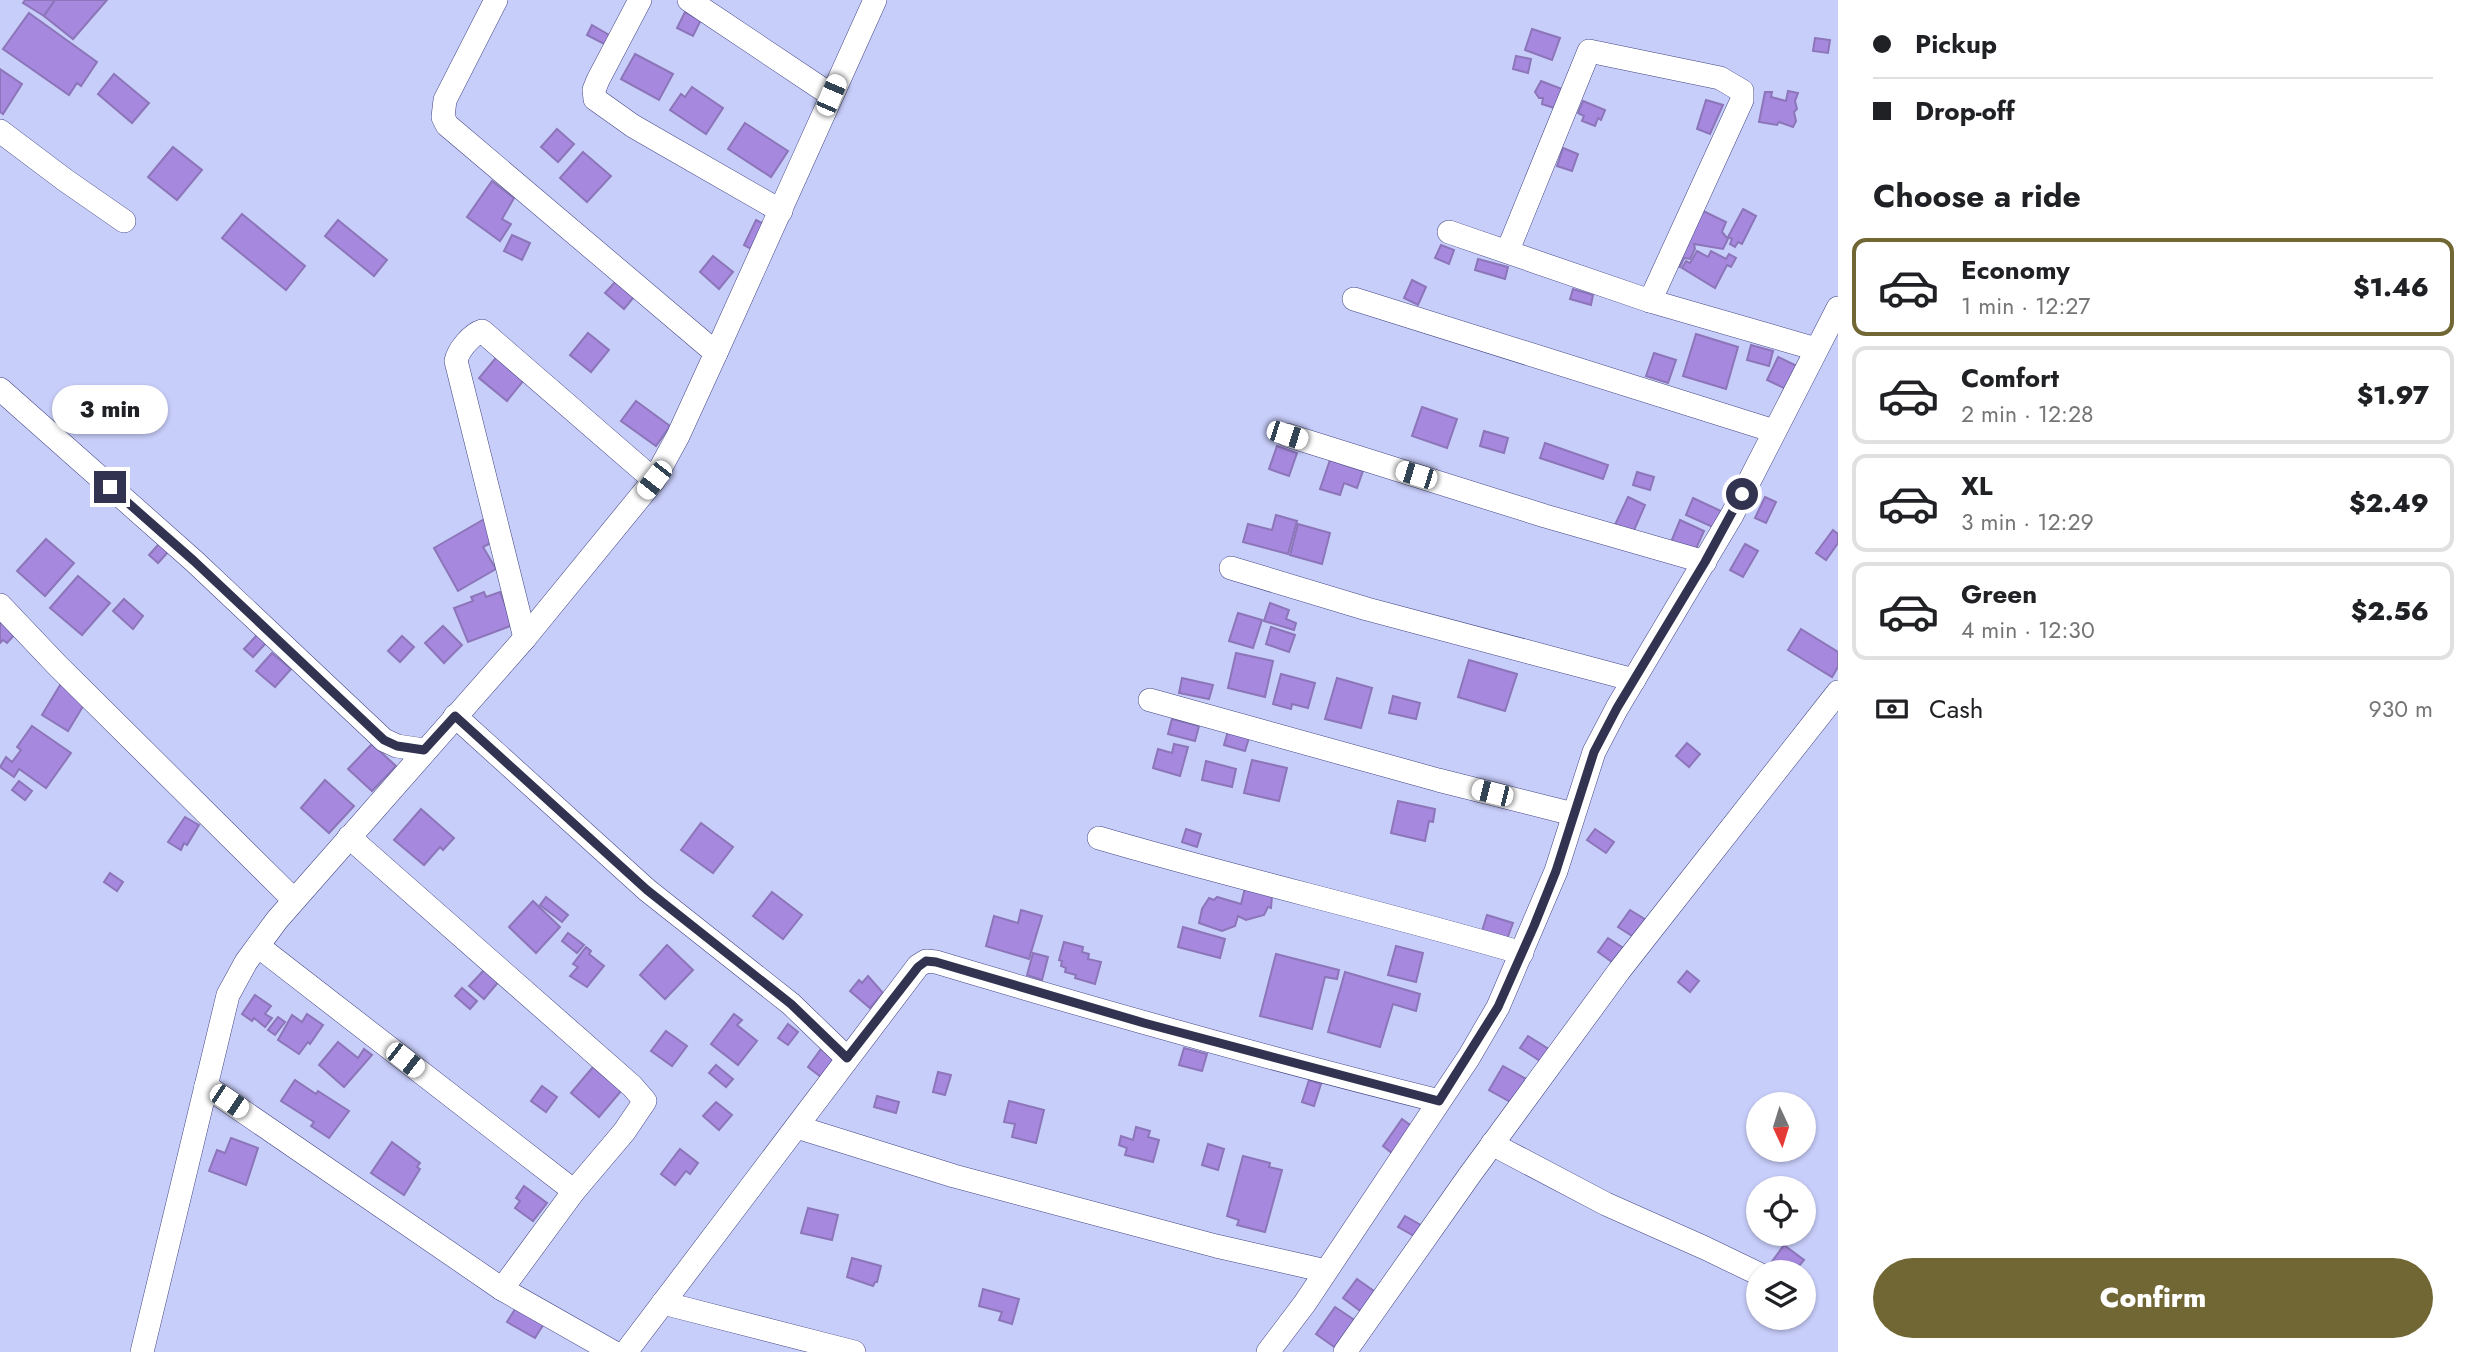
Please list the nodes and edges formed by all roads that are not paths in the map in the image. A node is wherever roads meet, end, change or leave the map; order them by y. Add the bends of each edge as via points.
1 (496, 0) edge
2 (640, 0) edge
3 (689, 0) edge
4 (875, 0) edge
5 (831, 95) junction
6 (0, 131) edge
7 (781, 211) junction
8 (124, 221) dead end
9 (1449, 232) dead end
10 (1508, 250) junction
11 (1354, 299) dead end
12 (1650, 301) junction
13 (1838, 308) edge
14 (1816, 349) junction
15 (716, 353) junction
16 (0, 388) edge
17 (1774, 431) junction
18 (1287, 435) dead end
19 (654, 480) junction
20 (1705, 562) junction
21 (1231, 568) dead end
22 (0, 605) edge
23 (525, 638) junction
24 (1634, 680) junction
25 (1150, 700) dead end
26 (1834, 706) edge
27 (455, 716) junction
28 (424, 750) junction
29 (1573, 814) junction
30 (349, 837) junction
31 (1099, 838) dead end
32 (294, 900) junction
33 (258, 946) junction
34 (1522, 953) junction
35 (847, 1058) junction
36 (206, 1086) junction
37 (1439, 1101) junction
38 (797, 1127) junction
39 (1492, 1144) junction
40 (574, 1191) junction
41 (1746, 1268) edge
42 (1326, 1271) junction
43 (502, 1289) junction
44 (663, 1303) junction
45 (142, 1352) edge
46 (613, 1352) edge
47 (626, 1352) edge
48 (853, 1352) edge
49 (1268, 1352) edge
50 (1345, 1352) edge

1 - 15 street via 445,100 447,125
2 - 7 street via 598,80 595,99 633,126
3 - 5 street
4 - 5 street
5 - 7 street
6 - 8 street
7 - 15 street
9 - 10 street
10 - 12 street
10 - 12 street via 1589,51 1720,78 1742,91 1742,100
11 - 17 street
12 - 14 street
13 - 14 street
14 - 17 street
15 - 19 street
16 - 28 street via 194,561 384,740
17 - 20 street
18 - 20 street
19 - 23 street
19 - 23 street via 482,331 457,356
20 - 24 street
21 - 24 street
22 - 32 street
23 - 27 street
24 - 29 street via 1594,752
25 - 29 street
26 - 39 street via 1635,950
27 - 28 street
27 - 35 street via 647,890 791,1004
28 - 30 street
29 - 34 street via 1556,871
30 - 32 street
30 - 40 street via 645,1101
31 - 34 street
32 - 33 street
33 - 36 street via 228,995
33 - 40 street
34 - 37 street via 1498,1007
35 - 37 street via 926,961
35 - 38 street
36 - 43 street
36 - 45 street
37 - 42 street
38 - 42 street via 954,1177
38 - 44 street
39 - 41 street via 1606,1204
39 - 50 street
40 - 43 street
42 - 49 street
43 - 46 street
44 - 47 street
44 - 48 street

